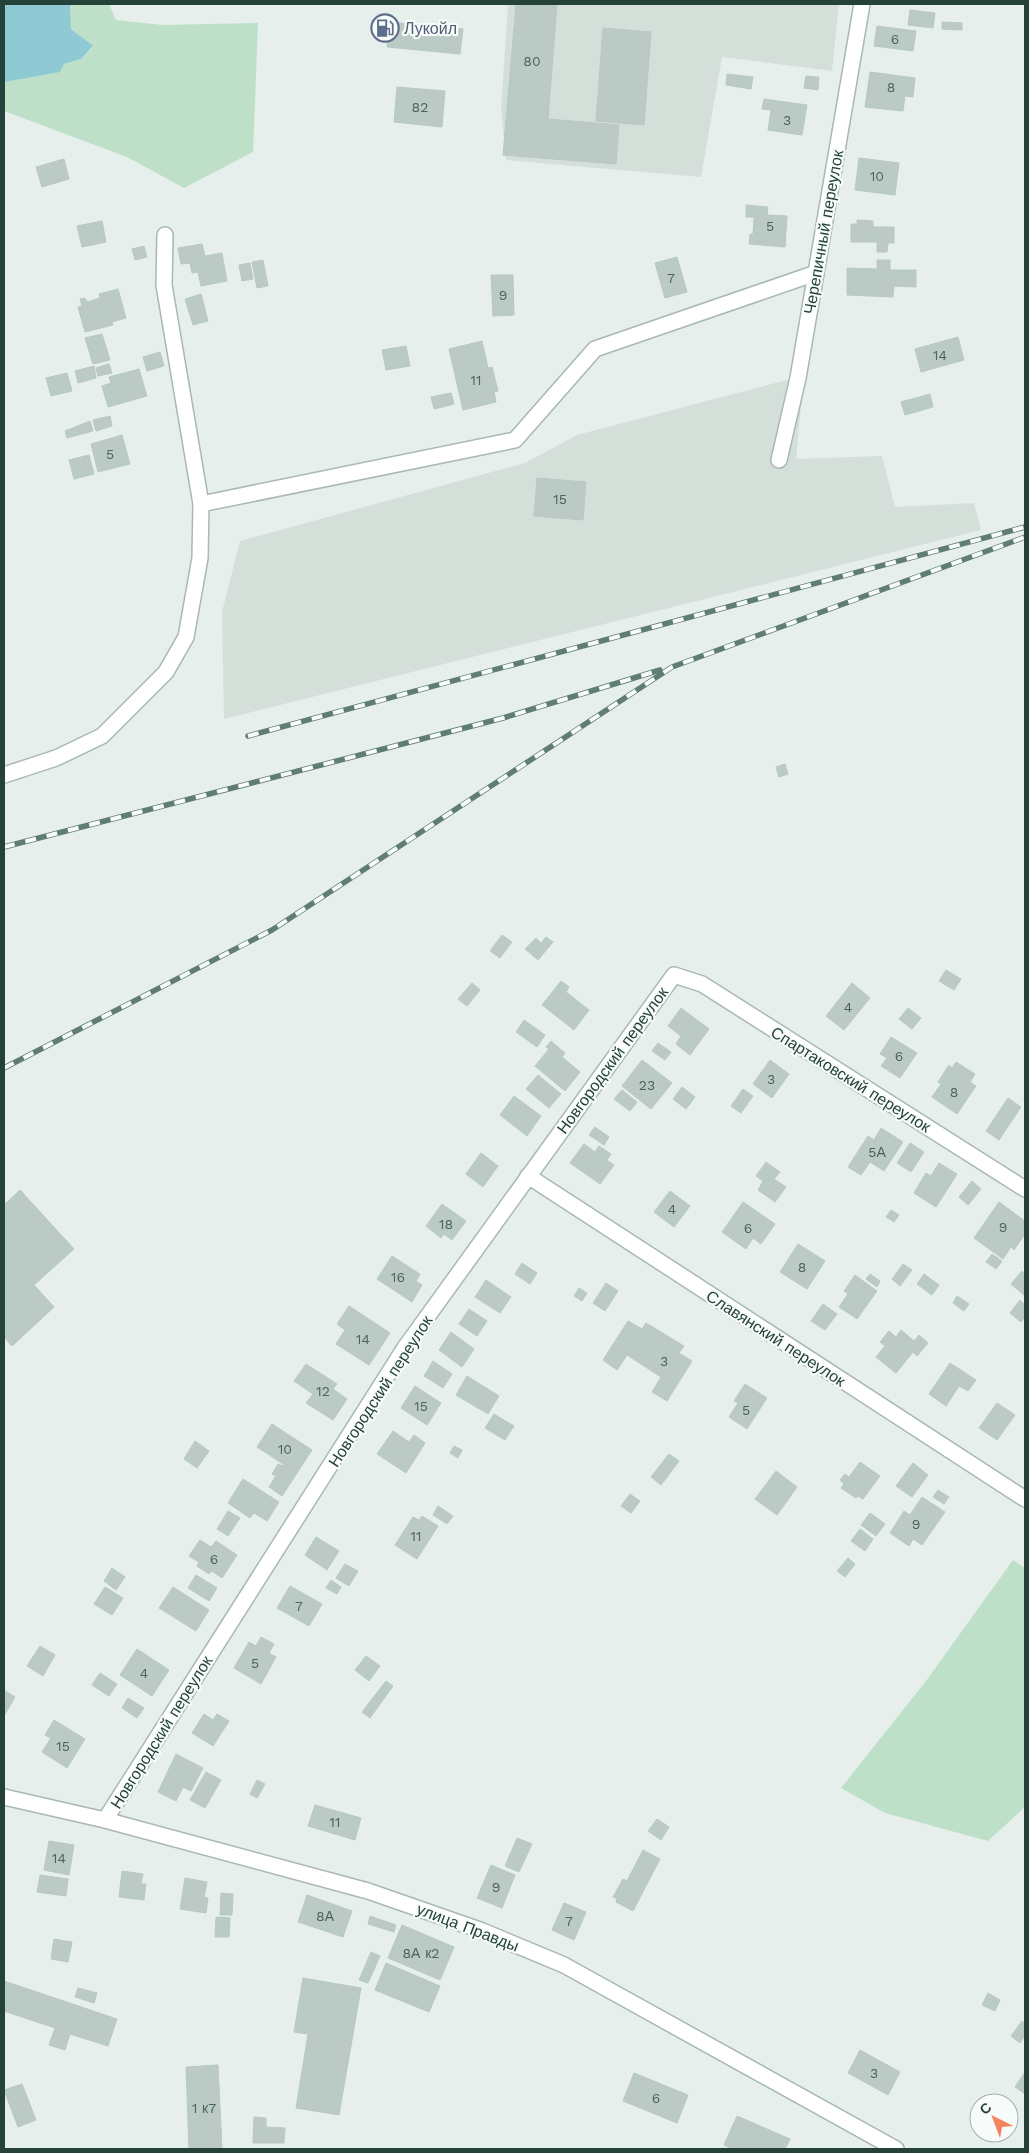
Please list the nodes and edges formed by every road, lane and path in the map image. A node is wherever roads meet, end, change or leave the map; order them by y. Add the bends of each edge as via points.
1 (862, 4) edge
2 (165, 235) dead end
3 (816, 273) junction
4 (779, 460) dead end
5 (201, 504) junction
6 (4, 775) edge
7 (674, 975) joint
8 (528, 1176) junction
9 (1025, 1189) edge
10 (1025, 1499) edge
11 (4, 1797) edge
12 (105, 1820) junction
13 (896, 2149) edge

1 - 3 street, Черепичный переулок
2 - 5 street via 164,285
3 - 4 street, Черепичный переулок via 798,378
3 - 5 street via 595,350 515,440
5 - 6 street via 200,558 186,637 166,672 102,736 56,758
7 - 8 street, Новгородский переулок
7 - 9 street, Спартаковский переулок via 702,984
8 - 10 street, Славянский переулок
8 - 12 street, Новгородский переулок via 404,1350
11 - 12 street, улица Правды
12 - 13 street, улица Правды via 368,1891 497,1937 564,1965

